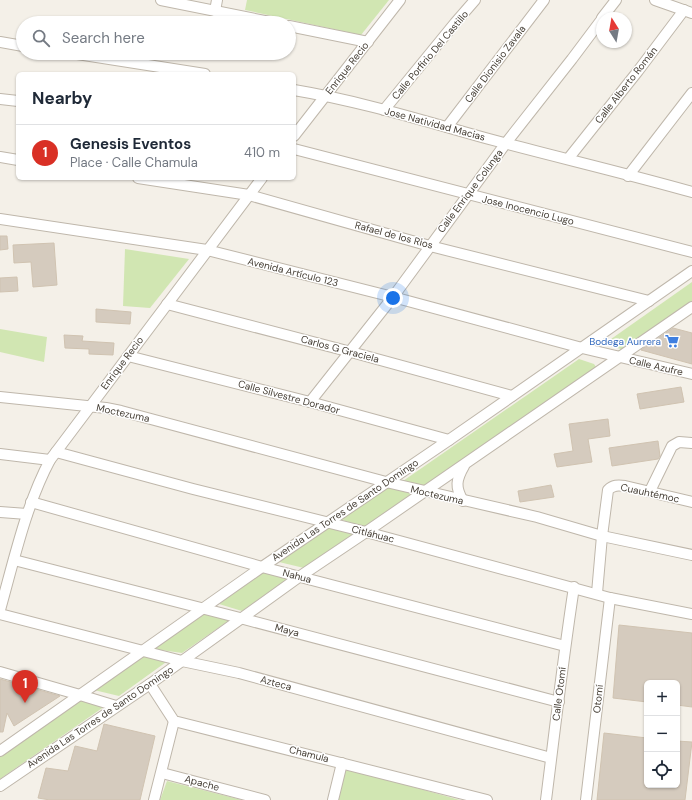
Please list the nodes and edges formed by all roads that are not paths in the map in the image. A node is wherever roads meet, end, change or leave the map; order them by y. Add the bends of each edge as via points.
1 (161, 0) edge
2 (216, 0) edge
3 (400, 0) edge
4 (475, 0) edge
5 (544, 0) edge
6 (616, 0) edge
7 (654, 0) edge
8 (215, 11) junction
9 (688, 11) edge
10 (607, 12) edge
11 (240, 16) edge
12 (596, 26) edge
13 (296, 27) edge
14 (0, 42) edge
15 (368, 42) junction
16 (16, 45) edge
17 (116, 60) edge
18 (192, 72) edge
19 (296, 90) edge
20 (692, 93) edge
21 (326, 96) junction
22 (0, 99) edge
23 (16, 101) edge
24 (384, 110) junction
25 (447, 127) junction
26 (296, 134) edge
27 (506, 143) junction
28 (296, 150) edge
29 (0, 157) edge
30 (568, 159) junction
31 (16, 160) edge
32 (628, 176) junction
33 (151, 180) edge
34 (260, 180) edge
35 (691, 190) edge
36 (469, 194) junction
37 (249, 195) junction
38 (0, 218) edge
39 (430, 246) junction
40 (207, 250) junction
41 (692, 252) edge
42 (692, 271) edge
43 (393, 297) junction
44 (649, 301) junction
45 (167, 304) junction
46 (692, 307) edge
47 (582, 348) junction
48 (351, 352) junction
49 (128, 356) junction
50 (619, 357) junction
51 (692, 374) edge
52 (0, 396) edge
53 (512, 396) junction
54 (310, 402) junction
55 (90, 406) junction
56 (449, 440) junction
57 (692, 443) edge
58 (0, 454) edge
59 (53, 456) junction
60 (464, 464) junction
61 (386, 482) junction
62 (650, 491) junction
63 (424, 492) junction
64 (463, 501) junction
65 (31, 502) junction
66 (692, 502) edge
67 (0, 512) edge
68 (27, 514) junction
69 (326, 522) junction
70 (366, 532) junction
71 (602, 536) junction
72 (692, 555) edge
73 (14, 560) junction
74 (262, 567) junction
75 (0, 571) edge
76 (11, 572) junction
77 (299, 577) junction
78 (574, 588) junction
79 (597, 594) junction
80 (610, 598) junction
81 (203, 609) junction
82 (0, 610) edge
83 (0, 614) edge
84 (692, 614) edge
85 (240, 618) junction
86 (565, 646) junction
87 (144, 651) junction
88 (182, 661) junction
89 (0, 672) edge
90 (150, 684) junction
91 (80, 695) junction
92 (559, 702) junction
93 (116, 706) junction
94 (174, 720) junction
95 (0, 751) edge
96 (551, 758) junction
97 (342, 762) junction
98 (162, 773) junction
99 (0, 786) edge
100 (154, 800) edge
101 (265, 800) edge
102 (333, 800) edge
103 (487, 800) edge
104 (546, 800) edge
105 (586, 800) edge

1 - 8 street
2 - 8 street
3 - 15 street, Enrique Recio
4 - 24 street, Calle Porfirio Del Castillo
5 - 25 street, Calle Dionisio Zavala
6 - 10 street, Calle Enrique Colunga
7 - 9 street
8 - 11 street
9 - 30 street, Calle Alberto Román
12 - 27 street, Calle Enrique Colunga
13 - 15 street
14 - 16 street
15 - 21 street, Enrique Recio
17 - 18 street
19 - 21 street, Jose Natividad Macias
20 - 32 street
21 - 24 street, Jose Natividad Macias
21 - 26 street, Enrique Recio
22 - 23 street
24 - 25 street, Jose Natividad Macias
25 - 27 street, Jose Natividad Macias
27 - 30 street, Jose Natividad Macias
27 - 36 street, Calle Enrique Colunga
28 - 36 street, Jose Inocencio Lugo
29 - 31 street
30 - 32 street, Jose Natividad Macias
32 - 35 street, Jose Natividad Macias
33 - 37 street, Rafael de los Rios
34 - 37 street, Enrique Recio
36 - 39 street, Calle Enrique Colunga
36 - 41 street, Jose Inocencio Lugo
37 - 39 street, Rafael de los Rios
37 - 40 street, Enrique Recio
38 - 40 street, Avenida Artículo 123
39 - 43 street, Calle Enrique Colunga
39 - 44 street, Rafael de los Rios
40 - 43 street, Avenida Artículo 123
40 - 45 street, Enrique Recio
42 - 44 street, Avenida Las Torres de Santo Domingo
43 - 47 street, Avenida Artículo 123
43 - 48 street, Calle Enrique Colunga
44 - 47 street, Avenida Las Torres de Santo Domingo
45 - 48 street, Carlos G Graciela
45 - 49 street, Enrique Recio
46 - 50 street, Avenida Las Torres de Santo Domingo
47 - 50 street, Calle Azufre
47 - 53 street, Avenida Las Torres de Santo Domingo
48 - 53 street, Carlos G Graciela
48 - 54 street, Calle Enrique Colunga
49 - 54 street, Calle Silvestre Dorador
49 - 55 street, Enrique Recio
50 - 51 street, Calle Azufre
50 - 60 street, Avenida Las Torres de Santo Domingo
52 - 55 street, Moctezuma
53 - 56 street, Avenida Las Torres de Santo Domingo
54 - 56 street, Calle Silvestre Dorador
55 - 59 street, Enrique Recio
55 - 61 street, Moctezuma via 138,415
56 - 61 street, Avenida Las Torres de Santo Domingo
57 - 62 street via 676,443
58 - 59 street, Citláhuac
59 - 65 street, Enrique Recio via 39,479
59 - 69 street, Citláhuac
60 - 63 street, Avenida Las Torres de Santo Domingo
60 - 64 street via 457,483
61 - 63 street, Moctezuma
61 - 69 street, Avenida Las Torres de Santo Domingo
62 - 66 street, Cuauhtémoc
62 - 71 street, Cuauhtémoc via 625,486 611,487 608,490
63 - 64 street, Moctezuma
63 - 70 street, Avenida Las Torres de Santo Domingo
64 - 71 street, Moctezuma via 537,517
65 - 68 street, Enrique Recio
65 - 74 street, Nahua
67 - 68 street
68 - 73 street, Enrique Recio
69 - 70 street, Citláhuac
69 - 74 street, Avenida Las Torres de Santo Domingo
70 - 77 street, Avenida Las Torres de Santo Domingo
70 - 78 street, Citláhuac
71 - 72 street, Moctezuma
71 - 79 street
73 - 76 street, Enrique Recio
73 - 81 street, Maya
74 - 77 street, Nahua
74 - 81 street, Avenida Las Torres de Santo Domingo
75 - 76 street
76 - 82 street, Enrique Recio
77 - 85 street, Avenida Las Torres de Santo Domingo
77 - 86 street, Nahua
78 - 79 street, Citláhuac
78 - 86 street, Calle Otomí
79 - 80 street, Citláhuac
80 - 84 street, Citláhuac
80 - 105 street, Otomí
81 - 85 street, Maya
81 - 87 street, Avenida Las Torres de Santo Domingo
83 - 87 street, Azteca
85 - 88 street, Avenida Las Torres de Santo Domingo
85 - 92 street, Maya
86 - 92 street, Calle Otomí
87 - 88 street, Azteca
87 - 91 street, Avenida Las Torres de Santo Domingo
88 - 90 street, Avenida Las Torres de Santo Domingo
88 - 96 street, Azteca via 246,675
89 - 91 street
90 - 93 street, Avenida Las Torres de Santo Domingo
90 - 94 street
91 - 93 street
91 - 95 street, Avenida Las Torres de Santo Domingo
92 - 96 street, Calle Otomí
93 - 99 street, Avenida Las Torres de Santo Domingo
94 - 97 street, Chamula
94 - 98 street
96 - 104 street, Calle Otomí
97 - 102 street
97 - 103 street, Chamula
98 - 100 street
98 - 101 street, Apache

